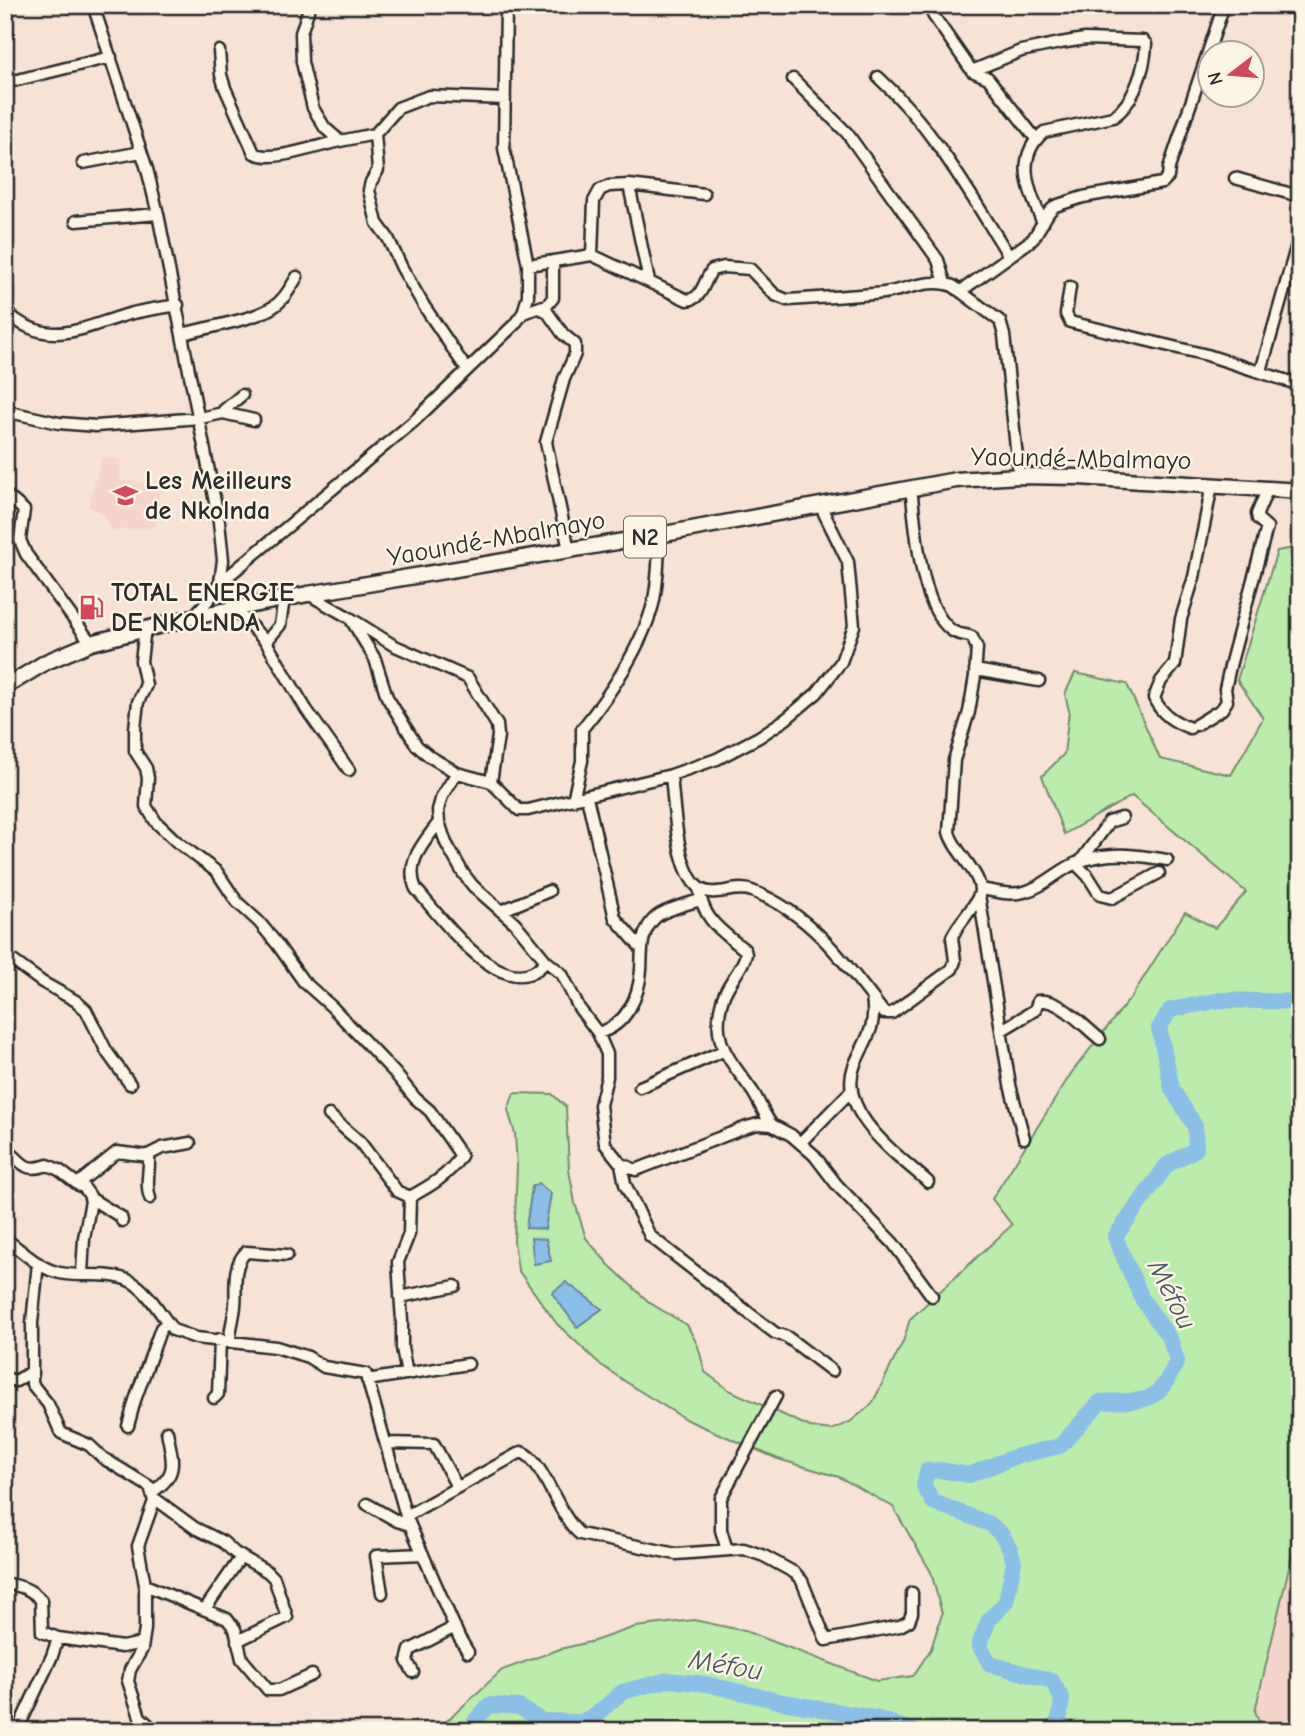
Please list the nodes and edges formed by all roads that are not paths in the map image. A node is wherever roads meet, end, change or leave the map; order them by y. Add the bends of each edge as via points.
1 (93, 5) edge
2 (310, 5) edge
3 (506, 5) edge
4 (1224, 5) edge
5 (933, 15) dead end
6 (219, 51) dead end
7 (111, 57) junction
8 (972, 71) junction
9 (878, 77) dead end
10 (793, 79) dead end
11 (5, 83) edge
12 (505, 99) junction
13 (375, 134) junction
14 (1036, 139) junction
15 (340, 141) junction
16 (141, 152) junction
17 (83, 163) dead end
18 (1235, 178) dead end
19 (629, 185) junction
20 (704, 194) dead end
21 (1300, 199) edge
22 (158, 214) junction
23 (76, 220) dead end
24 (1043, 223) junction
25 (1300, 234) edge
26 (592, 255) junction
27 (1009, 256) junction
28 (554, 261) junction
29 (528, 265) junction
30 (297, 277) dead end
31 (649, 281) junction
32 (945, 283) junction
33 (1070, 287) dead end
34 (961, 291) junction
35 (178, 305) junction
36 (5, 310) edge
37 (543, 310) junction
38 (523, 313) junction
39 (183, 334) junction
40 (467, 370) junction
41 (1261, 371) junction
42 (1300, 385) edge
43 (243, 395) dead end
44 (5, 411) edge
45 (223, 413) junction
46 (200, 418) junction
47 (254, 420) dead end
48 (1300, 475) edge
49 (1019, 476) junction
50 (1212, 485) junction
51 (911, 488) junction
52 (1268, 488) junction
53 (1297, 490) edge
54 (5, 494) edge
55 (820, 505) junction
56 (660, 535) junction
57 (569, 550) junction
58 (220, 583) junction
59 (308, 594) junction
60 (284, 599) junction
61 (235, 609) junction
62 (193, 617) junction
63 (350, 618) junction
64 (145, 628) junction
65 (266, 642) junction
66 (91, 643) junction
67 (975, 670) junction
68 (1039, 681) dead end
69 (5, 687) edge
70 (349, 770) dead end
71 (457, 773) junction
72 (671, 775) junction
73 (491, 782) junction
74 (587, 797) junction
75 (573, 800) junction
76 (1122, 818) dead end
77 (439, 822) junction
78 (1167, 860) dead end
79 (1078, 863) junction
80 (1159, 873) dead end
81 (699, 888) junction
82 (548, 891) dead end
83 (980, 892) junction
84 (700, 900) junction
85 (501, 911) junction
86 (642, 948) junction
87 (5, 955) edge
88 (546, 961) junction
89 (872, 997) junction
90 (1002, 1030) junction
91 (598, 1033) junction
92 (1100, 1039) dead end
93 (723, 1051) junction
94 (130, 1084) dead end
95 (640, 1087) dead end
96 (852, 1090) junction
97 (329, 1115) dead end
98 (772, 1125) junction
99 (1024, 1138) dead end
100 (190, 1143) dead end
101 (800, 1143) junction
102 (5, 1148) edge
103 (146, 1156) junction
104 (621, 1164) junction
105 (928, 1182) dead end
106 (80, 1186) junction
107 (410, 1197) junction
108 (90, 1198) junction
109 (150, 1198) dead end
110 (122, 1220) dead end
111 (5, 1239) edge
112 (286, 1255) dead end
113 (38, 1263) junction
114 (82, 1274) junction
115 (455, 1286) dead end
116 (932, 1296) dead end
117 (400, 1297) junction
118 (167, 1323) junction
119 (225, 1340) junction
120 (468, 1364) dead end
121 (31, 1371) junction
122 (832, 1371) dead end
123 (407, 1374) junction
124 (5, 1378) edge
125 (368, 1380) junction
126 (776, 1396) dead end
127 (214, 1398) dead end
128 (128, 1426) dead end
129 (167, 1431) dead end
130 (386, 1443) junction
131 (457, 1487) junction
132 (153, 1495) junction
133 (367, 1504) dead end
134 (408, 1520) junction
135 (727, 1550) junction
136 (423, 1554) junction
137 (241, 1557) junction
138 (5, 1584) edge
139 (145, 1585) junction
140 (912, 1592) dead end
141 (382, 1593) dead end
142 (205, 1609) junction
143 (455, 1628) junction
144 (58, 1638) junction
145 (237, 1641) junction
146 (143, 1643) junction
147 (468, 1652) dead end
148 (413, 1672) dead end
149 (312, 1675) dead end
150 (17, 1731) edge
151 (155, 1731) edge

1 - 7 street
2 - 15 street via 301,33 302,62 313,108
3 - 12 street
4 - 24 street via 1168,177 1162,183 1065,201 1049,212
5 - 8 street
6 - 15 street via 225,88 258,156
7 - 11 street
7 - 16 street
8 - 14 street via 989,78
8 - 14 street via 1021,51 1060,43 1143,41 1146,48 1136,86 1121,112 1056,128
9 - 27 street via 917,117
10 - 32 street via 847,133 938,260
12 - 13 street via 429,96 398,108
12 - 29 street via 504,148
13 - 15 street
13 - 40 street via 378,170 369,190 377,223
14 - 24 street via 1025,173
16 - 17 street
16 - 22 street
18 - 21 street
19 - 20 street
19 - 26 street via 600,190 594,201
19 - 31 street
22 - 23 street
22 - 35 street
24 - 27 street via 1033,239
25 - 41 street
26 - 28 street
26 - 31 street
27 - 34 street
28 - 29 street
28 - 37 street via 553,298
29 - 38 street
30 - 39 street via 272,308
31 - 32 street via 687,300 700,295 712,270 724,267 750,269 775,295 787,300 886,293
32 - 34 street
33 - 41 street via 1066,314 1070,322
34 - 49 street via 1000,321
35 - 36 street via 55,334 19,323
35 - 39 street
37 - 38 street via 543,306
37 - 57 street via 575,344 546,442
38 - 40 street
39 - 46 street
40 - 58 street via 358,470
41 - 42 street
43 - 45 street
44 - 46 street via 96,426
45 - 46 street
45 - 47 street
46 - 58 street via 219,523
48 - 53 street
49 - 50 highway, Yaoundé-Mbalmayo / N2
49 - 51 highway, Yaoundé-Mbalmayo / N2
50 - 52 highway, Yaoundé-Mbalmayo / N2
50 - 52 street via 1175,664 1154,698 1167,716 1193,726 1227,701 1231,662 1267,527 1257,514
51 - 55 highway, Yaoundé-Mbalmayo / N2
51 - 67 street via 924,582 944,623 975,641
52 - 53 highway, Yaoundé-Mbalmayo / N2
54 - 66 street via 24,510 20,540 26,554
55 - 56 highway, Yaoundé-Mbalmayo / N2
55 - 72 street via 848,562 851,582 854,626 841,662 817,692 759,737 717,759
56 - 57 highway, Yaoundé-Mbalmayo / N2
56 - 75 street via 653,604 620,674 582,729 582,761
57 - 59 highway, Yaoundé-Mbalmayo / N2
58 - 62 street
59 - 60 highway, Yaoundé-Mbalmayo / N2
59 - 63 street
60 - 61 highway, Yaoundé-Mbalmayo / N2
60 - 65 street via 279,625
61 - 62 highway, Yaoundé-Mbalmayo / N2
61 - 65 street
62 - 64 highway, Yaoundé-Mbalmayo / N2
63 - 71 street via 375,659 387,697 417,746
63 - 73 street via 393,645 468,678 497,725
64 - 66 highway, Yaoundé-Mbalmayo / N2
64 - 107 street via 141,661 146,685 138,702 135,751 148,778 146,806 176,841 216,872 303,981 394,1072 443,1129 461,1156 438,1182
65 - 70 street
66 - 69 highway, Yaoundé-Mbalmayo / N2 via 46,662
67 - 68 street
67 - 83 street via 969,712 954,760 949,832 979,881
71 - 73 street
71 - 77 street via 442,796
72 - 74 street
72 - 81 street via 682,856
73 - 75 street via 519,810
74 - 75 street
74 - 86 street via 615,918
76 - 79 street via 1109,822
77 - 85 street via 463,873
77 - 88 street via 411,863 416,889 466,946 495,970 531,975
78 - 79 street via 1128,853
79 - 80 street via 1100,895 1112,898
79 - 83 street via 1024,892
81 - 84 street
81 - 89 street via 710,892 749,889 785,907 818,934
82 - 85 street
83 - 89 street via 952,937 956,961 952,970 892,1013 884,1013
83 - 90 street
84 - 86 street via 655,917
84 - 93 street via 707,917 746,954 720,1008
85 - 88 street
86 - 91 street via 641,971 627,1012 614,1028
87 - 94 street via 86,1010
88 - 91 street via 562,974
89 - 96 street via 875,1017 853,1068
90 - 92 street via 1035,1010 1042,1000 1057,1005
90 - 99 street
91 - 104 street via 607,1054 600,1105 605,1144
93 - 95 street
93 - 98 street
96 - 101 street
96 - 105 street via 866,1124
97 - 107 street via 360,1142 397,1191
98 - 101 street
98 - 104 street via 747,1127 636,1170
100 - 103 street
101 - 116 street via 893,1243
102 - 106 street via 28,1169 48,1165
103 - 106 street via 117,1152
103 - 109 street
104 - 122 street via 625,1184 650,1236
106 - 108 street
107 - 117 street via 409,1234 398,1262
108 - 110 street
108 - 114 street
111 - 113 street
112 - 119 street via 246,1252 241,1257
113 - 114 street via 61,1274
113 - 121 street
114 - 118 street via 133,1282
115 - 117 street
117 - 123 street
118 - 119 street via 180,1334
118 - 128 street via 161,1328
119 - 125 street via 276,1347 324,1367 366,1374
119 - 127 street
120 - 123 street
121 - 124 street via 16,1381
121 - 132 street via 32,1384 48,1404 61,1433 89,1445 150,1487
123 - 125 street
125 - 130 street
126 - 135 street via 722,1498 721,1530
129 - 132 street via 171,1471
130 - 131 street via 433,1444
130 - 134 street
131 - 134 street
131 - 135 street via 521,1452 534,1460 569,1526 580,1534 676,1554
132 - 137 street via 174,1515
132 - 139 street via 152,1513 138,1546
133 - 134 street via 397,1521
134 - 136 street
135 - 140 street via 744,1549 795,1573 826,1640 909,1622
136 - 141 street via 376,1556
136 - 143 street
137 - 142 street
137 - 145 street via 274,1578 287,1617
138 - 144 street via 35,1593 41,1600 42,1632
139 - 142 street
139 - 146 street
142 - 145 street via 227,1619
143 - 147 street
143 - 148 street via 411,1650 407,1661
144 - 146 street via 122,1647
144 - 150 street
145 - 149 street via 242,1659 268,1690 279,1690
146 - 151 street via 128,1681 140,1717

